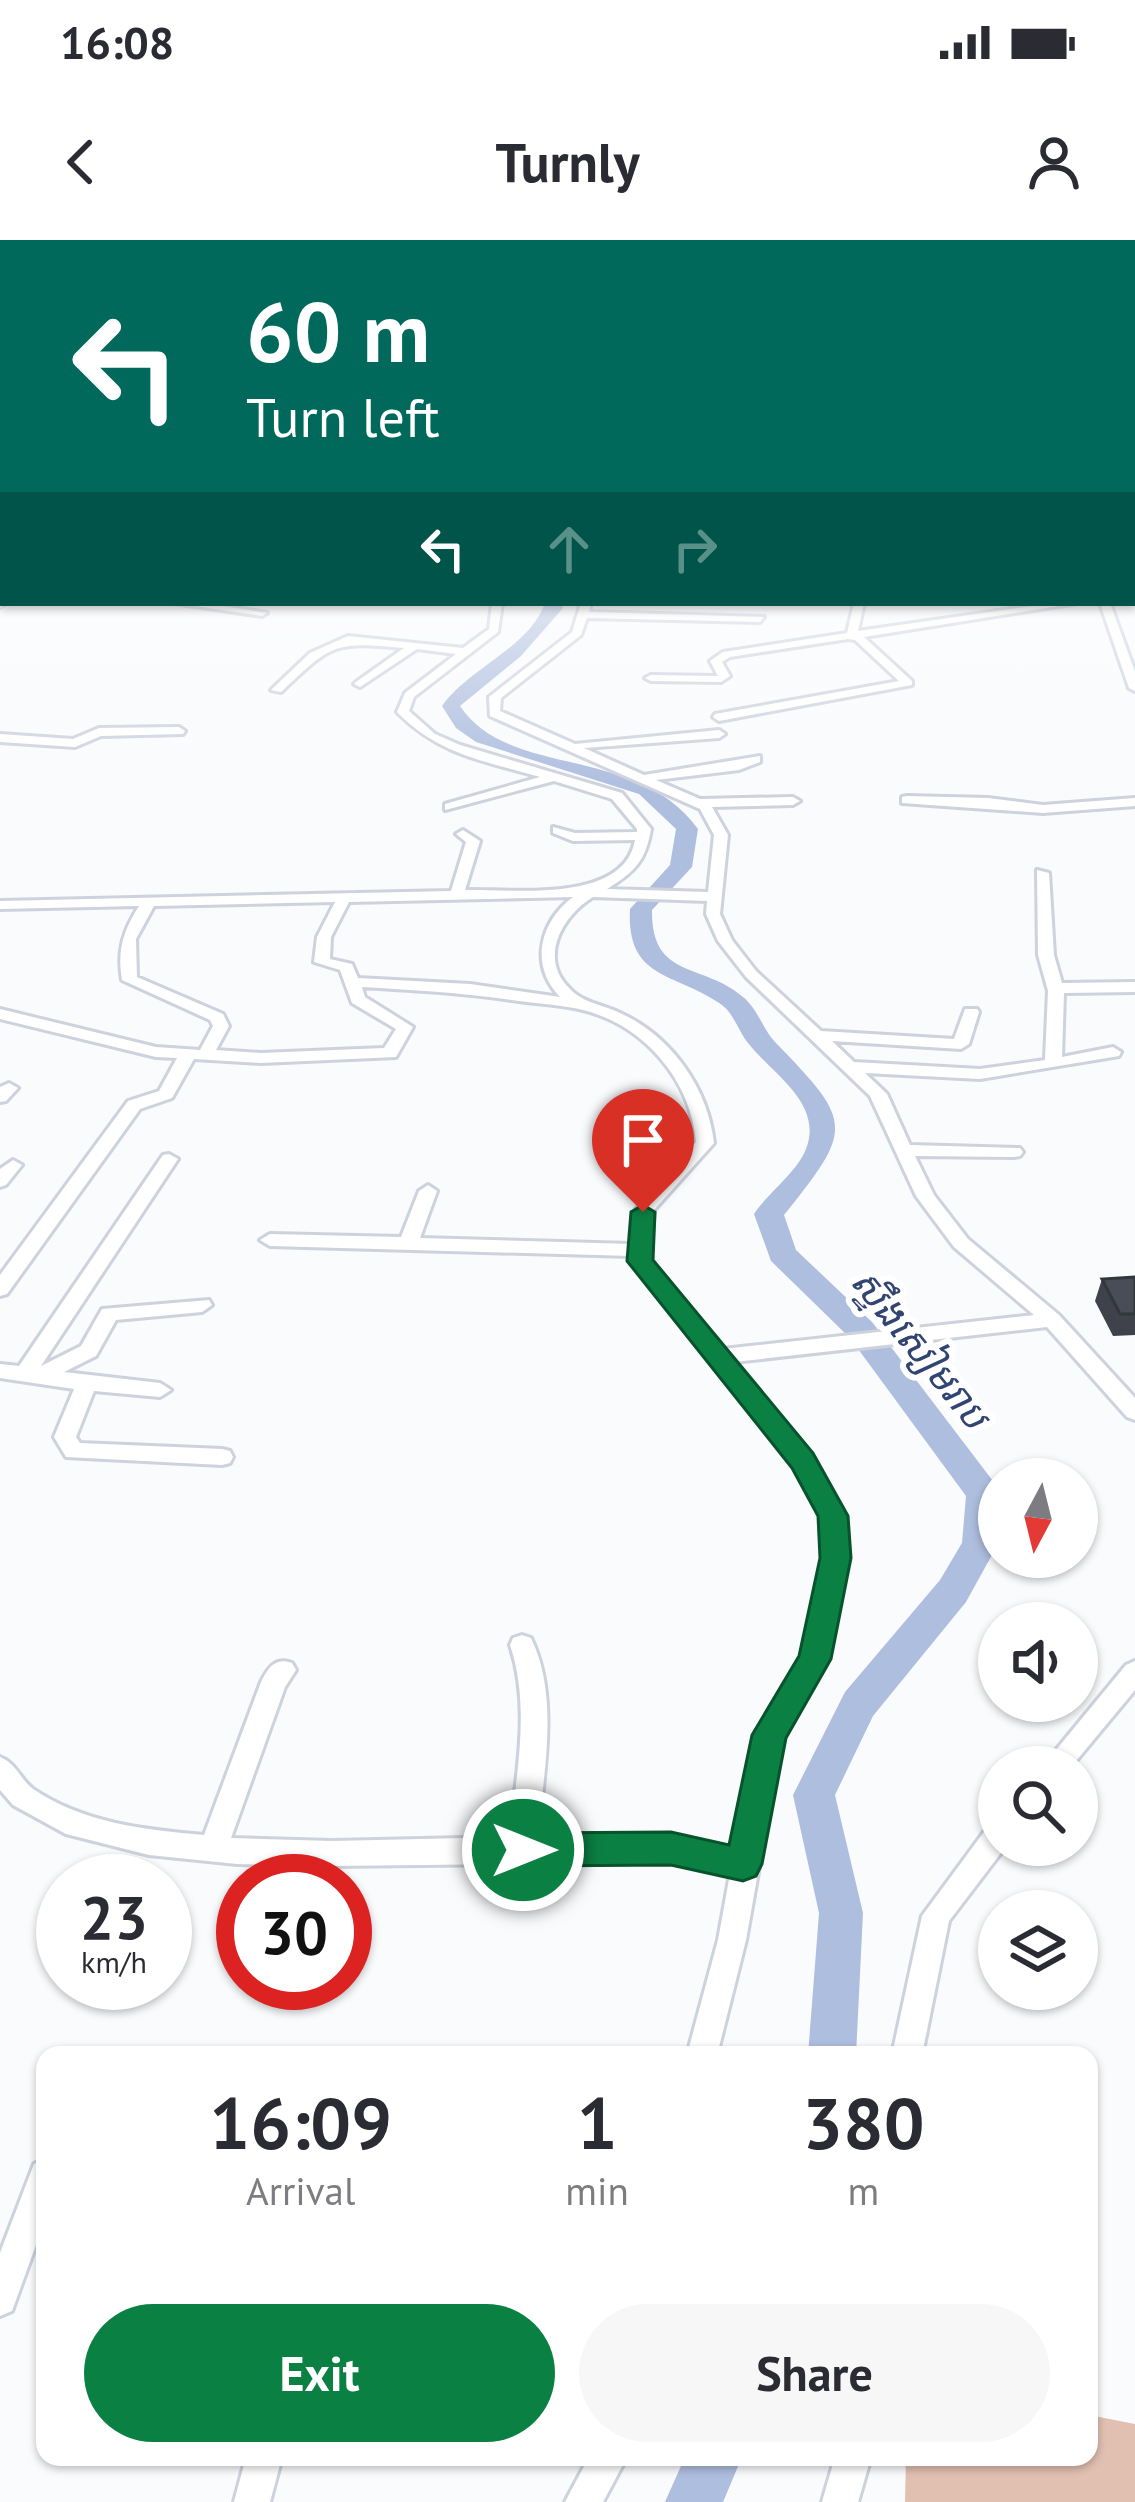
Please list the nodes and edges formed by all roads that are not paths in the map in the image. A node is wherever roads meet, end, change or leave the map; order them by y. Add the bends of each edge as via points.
1 (204, 606) edge
2 (497, 606) edge
3 (859, 606) edge
4 (1054, 606) edge
5 (1106, 606) edge
6 (585, 609) edge
7 (262, 613) dead end
8 (760, 620) dead end
9 (854, 637) junction
10 (416, 645) junction
11 (462, 651) junction
12 (651, 678) dead end
13 (360, 684) dead end
14 (1135, 688) edge
15 (277, 690) dead end
16 (718, 717) dead end
17 (179, 731) dead end
18 (719, 734) dead end
19 (0, 738) edge
20 (573, 746) junction
21 (756, 759) dead end
22 (551, 777) junction
23 (649, 777) junction
24 (907, 800) dead end
25 (793, 801) dead end
26 (1135, 802) edge
27 (701, 803) junction
28 (450, 807) dead end
29 (558, 830) dead end
30 (463, 834) dead end
31 (644, 836) junction
32 (1042, 873) dead end
33 (591, 892) junction
34 (456, 896) junction
35 (712, 897) junction
36 (344, 898) junction
37 (149, 902) junction
38 (0, 904) edge
39 (354, 982) junction
40 (1135, 987) edge
41 (1055, 988) junction
42 (572, 1005) junction
43 (971, 1012) dead end
44 (0, 1014) edge
45 (822, 1036) junction
46 (1113, 1052) dead end
47 (197, 1053) junction
48 (1052, 1064) junction
49 (853, 1067) junction
50 (905, 1150) junction
51 (1014, 1152) dead end
52 (169, 1159) dead end
53 (428, 1191) dead end
54 (270, 1240) dead end
55 (409, 1244) junction
56 (638, 1250) junction
57 (0, 1289) edge
58 (202, 1305) dead end
59 (1052, 1319) junction
60 (720, 1356) junction
61 (0, 1371) edge
62 (32, 1375) junction
63 (87, 1384) junction
64 (160, 1390) dead end
65 (1135, 1412) edge
66 (222, 1456) dead end
67 (522, 1645) dead end
68 (283, 1670) dead end
69 (1135, 1672) edge
70 (1073, 1746) edge
71 (0, 1768) edge
72 (213, 1849) junction
73 (523, 1850) junction
74 (978, 1861) edge
75 (743, 1864) junction
76 (704, 2046) edge
77 (909, 2046) edge
78 (36, 2200) edge
79 (0, 2299) edge
80 (262, 2466) edge
81 (604, 2466) edge
82 (851, 2466) edge
83 (252, 2502) edge
84 (583, 2502) edge
85 (841, 2502) edge

1 - 7 street
2 - 11 street via 494,630
3 - 9 street
4 - 9 street
5 - 14 street
6 - 8 street
6 - 20 street via 577,633 491,708
9 - 12 street via 720,656 721,679
9 - 16 street via 908,683
10 - 11 street
10 - 13 street
10 - 15 street via 342,641
11 - 22 street via 409,694 403,712 443,742
17 - 19 street via 99,732 75,743
18 - 20 street
20 - 23 street
21 - 23 street
22 - 28 street
22 - 31 street via 617,796
23 - 27 street
24 - 26 street
25 - 27 street
27 - 35 street via 721,835
29 - 31 street via 573,838
30 - 34 street via 473,841
31 - 33 street via 625,874
32 - 41 street
33 - 34 street
33 - 35 street
33 - 42 street via 567,903 548,941 557,985
34 - 36 street
35 - 45 street via 725,941
36 - 37 street
36 - 39 street via 320,953 322,962 346,967
37 - 38 street
37 - 47 street via 127,934 130,980 218,1016 221,1026
39 - 42 street via 450,986
39 - 47 street via 358,1000 405,1027 396,1049 323,1058
40 - 41 street
41 - 48 street
42 - 56 street via 625,1021 699,1104 705,1143 645,1209
43 - 45 street via 961,1044
44 - 47 street via 118,1046
45 - 49 street
46 - 48 street
47 - 57 street via 166,1094 134,1105
48 - 49 street via 980,1074
49 - 50 street via 878,1094
50 - 51 street
50 - 59 street via 961,1243
52 - 62 street
53 - 55 street
54 - 55 street
55 - 56 street
56 - 60 street via 647,1273
58 - 62 street via 110,1314 89,1351
59 - 60 street
59 - 65 street
60 - 75 street via 803,1461 833,1516 834,1538 815,1659 769,1735
61 - 62 street
62 - 63 street
63 - 64 street
63 - 66 street via 64,1437 69,1449
67 - 73 street via 531,1695
68 - 72 street
69 - 70 street
71 - 72 street via 24,1798 75,1823
72 - 73 street
73 - 75 street via 671,1849
74 - 77 street via 936,1916
75 - 76 street
78 - 79 street
80 - 83 street
81 - 84 street
82 - 85 street

